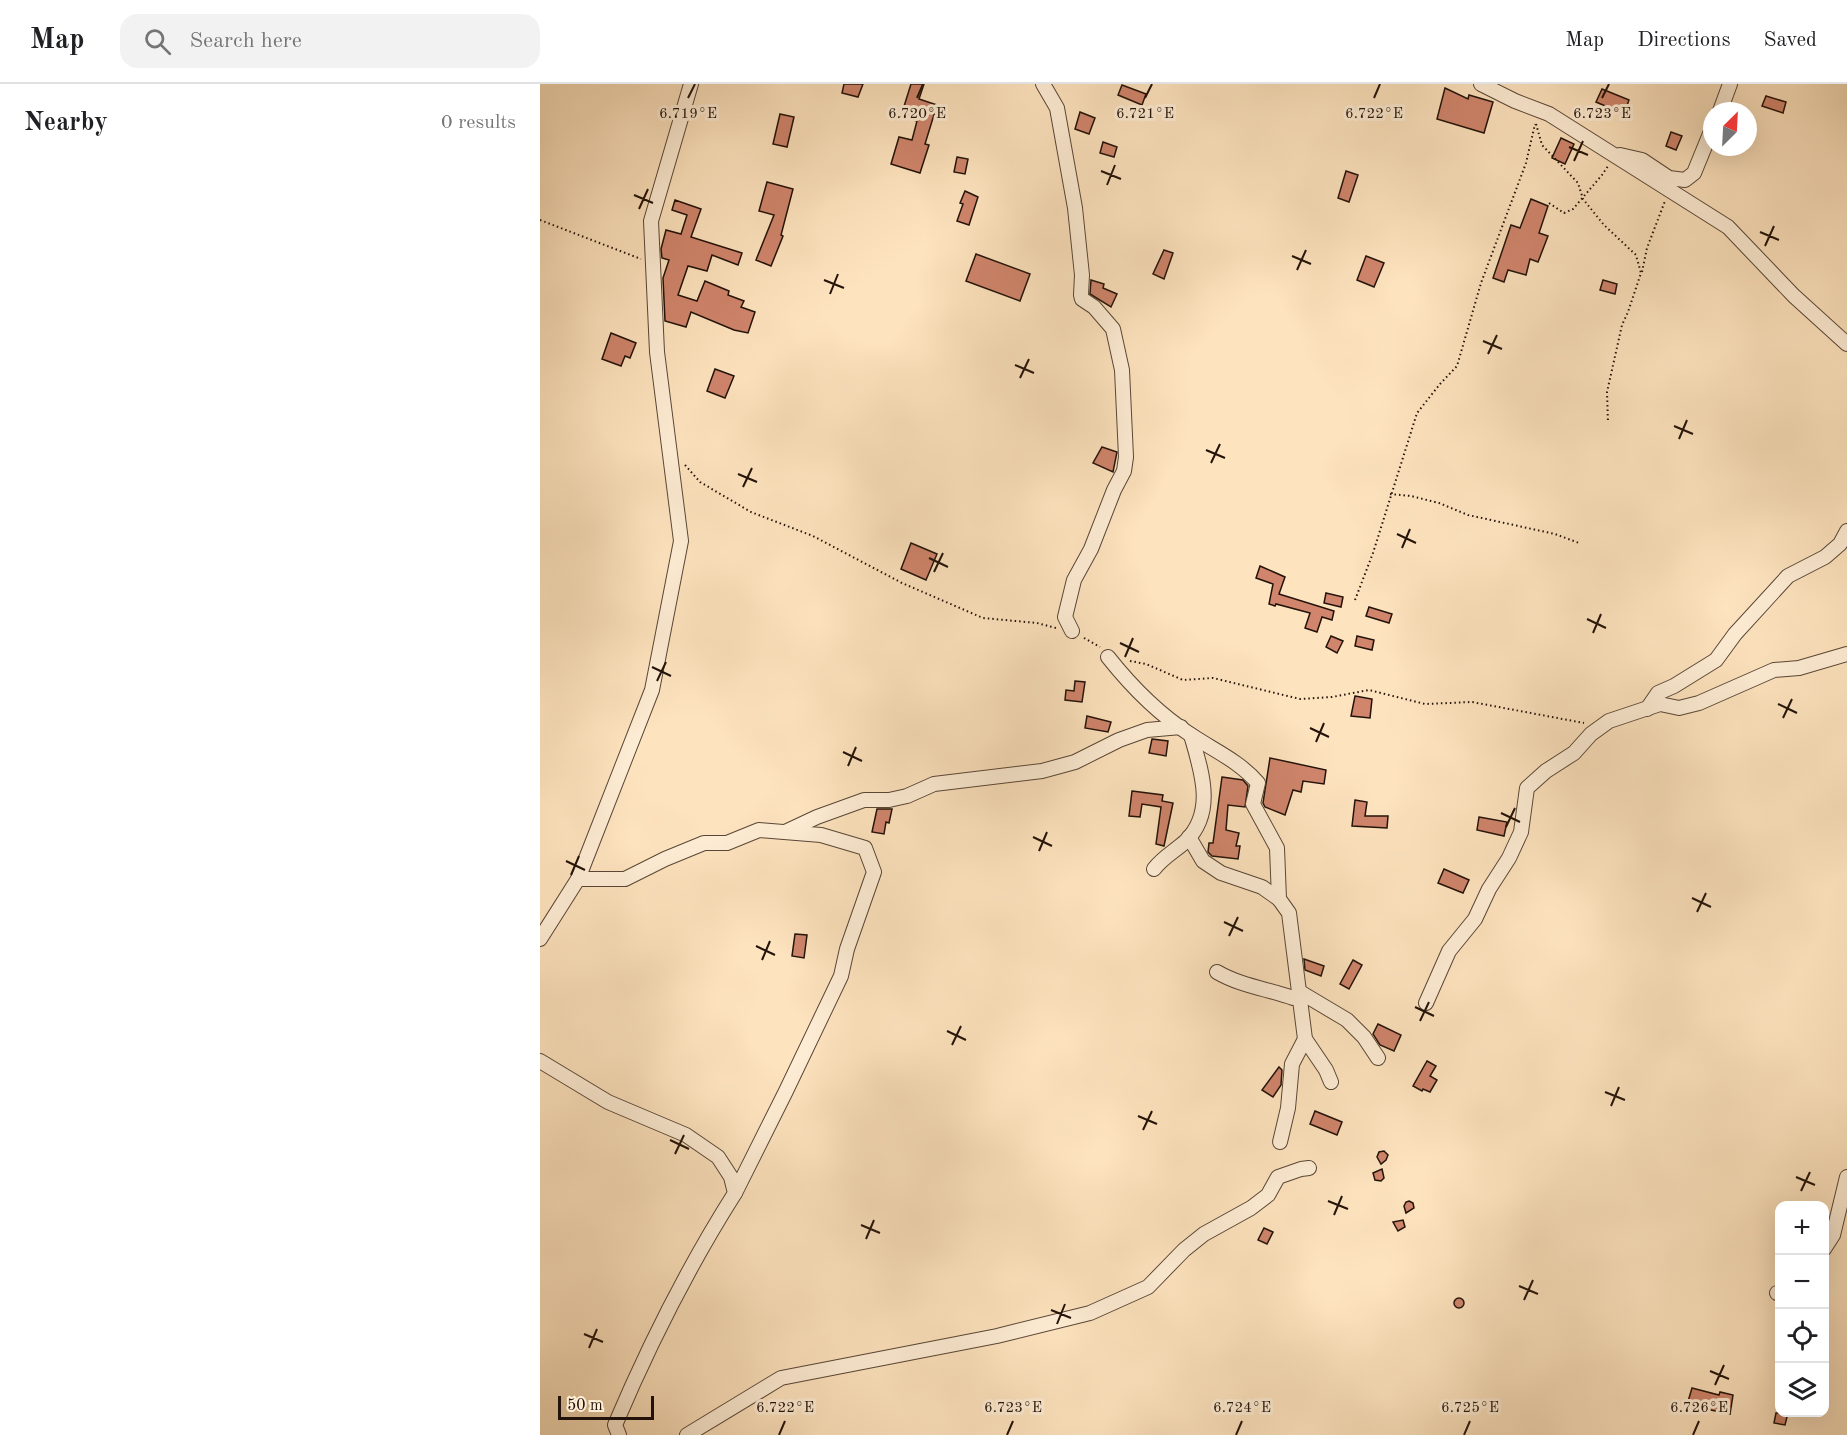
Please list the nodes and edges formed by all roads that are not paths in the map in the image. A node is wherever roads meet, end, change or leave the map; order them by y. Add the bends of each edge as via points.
1 (691, 84) edge
2 (1043, 84) edge
3 (1481, 84) edge
4 (1730, 84) edge
5 (1723, 102) edge
6 (1703, 151) edge
7 (1612, 155) junction
8 (1847, 344) edge
9 (1847, 531) edge
10 (1072, 631) road end
11 (1847, 654) edge
12 (1108, 657) road end
13 (1647, 709) junction
14 (1186, 731) junction
15 (785, 832) junction
16 (1189, 837) junction
17 (1154, 869) dead end
18 (578, 879) junction
19 (1279, 899) junction
20 (540, 939) edge
21 (1217, 972) dead end
22 (1300, 992) junction
23 (1426, 1003) dead end
24 (1305, 1039) junction
25 (1378, 1058) dead end
26 (540, 1061) edge
27 (1331, 1082) dead end
28 (1280, 1142) dead end
29 (1309, 1168) dead end
30 (1847, 1177) edge
31 (735, 1193) junction
32 (1829, 1241) edge
33 (619, 1435) edge
34 (687, 1435) edge

1 - 18 street via 651,221 657,352 681,541 652,690
2 - 10 street via 1057,108 1076,208 1082,299 1113,329 1122,370 1125,465 1074,580 1065,617
3 - 7 street via 1549,114
4 - 5 street
6 - 7 street via 1694,173 1685,180 1669,178 1642,160
7 - 8 street via 1728,227
9 - 13 street via 1840,544 1825,557 1788,576 1716,660 1658,693
11 - 13 street via 1799,668 1774,670 1699,703
12 - 14 street via 1128,683
13 - 23 street via 1610,720 1527,788 1521,832 1475,919 1449,951
14 - 15 street via 1147,730 1075,762 1042,771 934,784 907,796 864,801
14 - 16 street via 1205,791 1203,813
14 - 19 street via 1229,757 1258,783 1253,804 1277,848
15 - 18 street via 759,830 727,843 704,843 625,879
15 - 31 street via 820,835 865,848 874,872 834,993
16 - 17 street
16 - 19 street via 1203,861 1221,873 1262,887
18 - 20 street
19 - 22 street via 1289,913
21 - 22 street via 1243,985 1267,988 1293,998
22 - 24 street
22 - 25 street via 1347,1020
24 - 27 street
24 - 28 street via 1292,1064
26 - 31 street via 608,1102 686,1135 718,1157 731,1177
29 - 34 street via 1278,1177 1268,1195 1197,1240 1148,1287 1090,1313 997,1336 781,1378
30 - 32 street via 1838,1221
31 - 33 street via 694,1259 653,1341 615,1425

